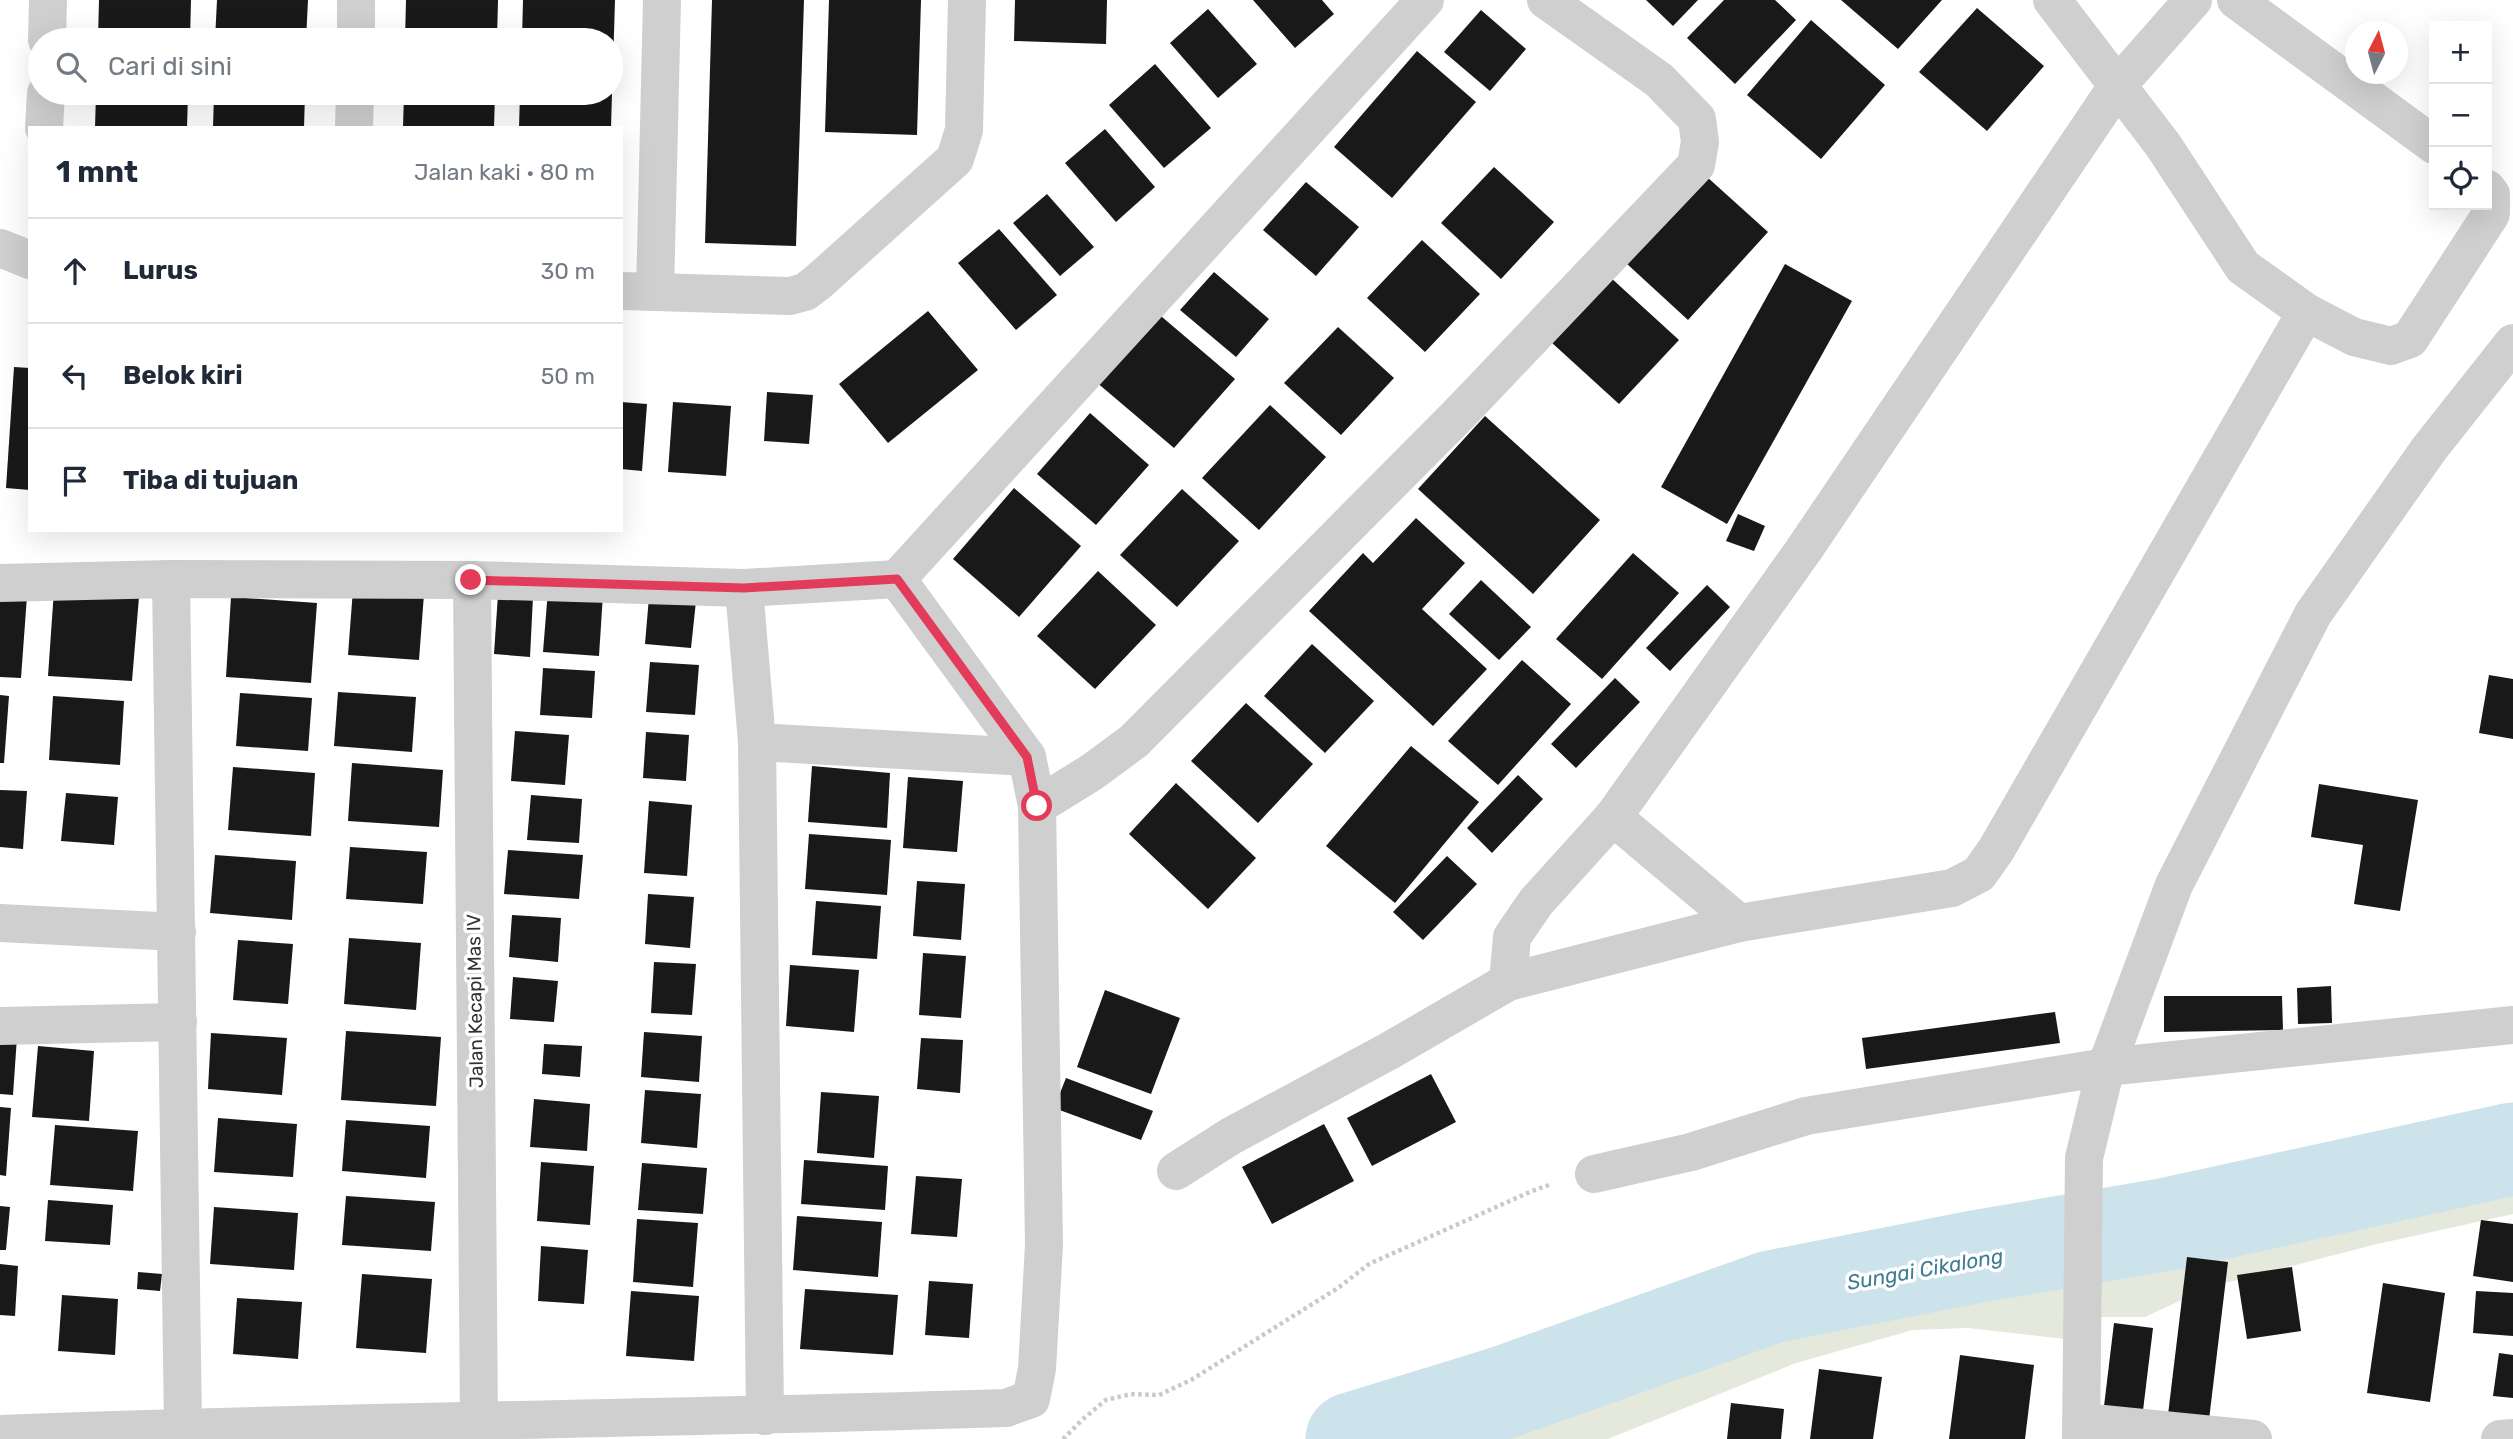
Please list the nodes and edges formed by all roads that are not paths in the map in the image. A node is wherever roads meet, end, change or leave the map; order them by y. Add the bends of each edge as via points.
1 (48, 0) edge
2 (356, 0) edge
3 (662, 0) edge
4 (967, 0) edge
5 (1426, 0) edge
6 (1546, 0) edge
7 (2052, 0) edge
8 (2193, 0) edge
9 (2236, 0) edge
10 (47, 28) edge
11 (356, 28) edge
12 (2118, 85) junction
13 (45, 105) edge
14 (355, 105) edge
15 (44, 126) edge
16 (354, 126) edge
17 (2429, 141) edge
18 (2491, 210) edge
19 (0, 248) edge
20 (28, 259) edge
21 (638, 292) edge
22 (2306, 312) junction
23 (2513, 343) edge
24 (172, 579) junction
25 (897, 579) junction
26 (471, 580) junction
27 (0, 583) edge
28 (744, 588) junction
29 (757, 742) junction
30 (1027, 757) junction
31 (1037, 806) junction
32 (1613, 817) junction
33 (0, 923) edge
34 (1739, 923) junction
35 (177, 932) junction
36 (1508, 982) junction
37 (178, 1022) junction
38 (2513, 1025) edge
39 (0, 1026) edge
40 (2106, 1067) junction
41 (1176, 1171) dead end
42 (1594, 1174) road end
43 (765, 1416) junction
44 (479, 1422) junction
45 (183, 1426) junction
46 (2082, 1431) edge
47 (0, 1434) edge
48 (2513, 1438) edge
49 (2253, 1439) edge
50 (2500, 1439) edge

1 - 10 street
2 - 11 street
3 - 21 street
4 - 21 street via 964,130 955,159 817,284 789,296
5 - 25 street
6 - 31 street via 1659,80 1697,119 1696,165 1462,411 1134,741
7 - 12 street
8 - 12 street
9 - 17 street
12 - 22 street via 2243,267
12 - 32 street via 1802,551
13 - 15 street
14 - 16 street
18 - 22 street via 2410,339 2391,346 2354,337
19 - 20 street
22 - 34 street via 1979,874 1952,888
23 - 40 street via 2429,449 2313,614 2174,885
24 - 26 street
24 - 27 street
24 - 35 street
25 - 28 street
25 - 30 street
26 - 28 street
26 - 44 street, Jalan Kecapi Mas IV
28 - 29 street
29 - 30 street
29 - 43 street
30 - 31 street
31 - 43 street via 1044,1245 1031,1399 1006,1408
32 - 34 street
32 - 36 street via 1536,902 1512,937
33 - 35 street
34 - 36 street
35 - 37 street
36 - 41 street
37 - 39 street
37 - 45 street
38 - 40 street
40 - 42 street via 1806,1116 1691,1152
40 - 46 street via 2084,1158
43 - 44 street
44 - 45 street
45 - 47 street
46 - 49 street
48 - 50 street

